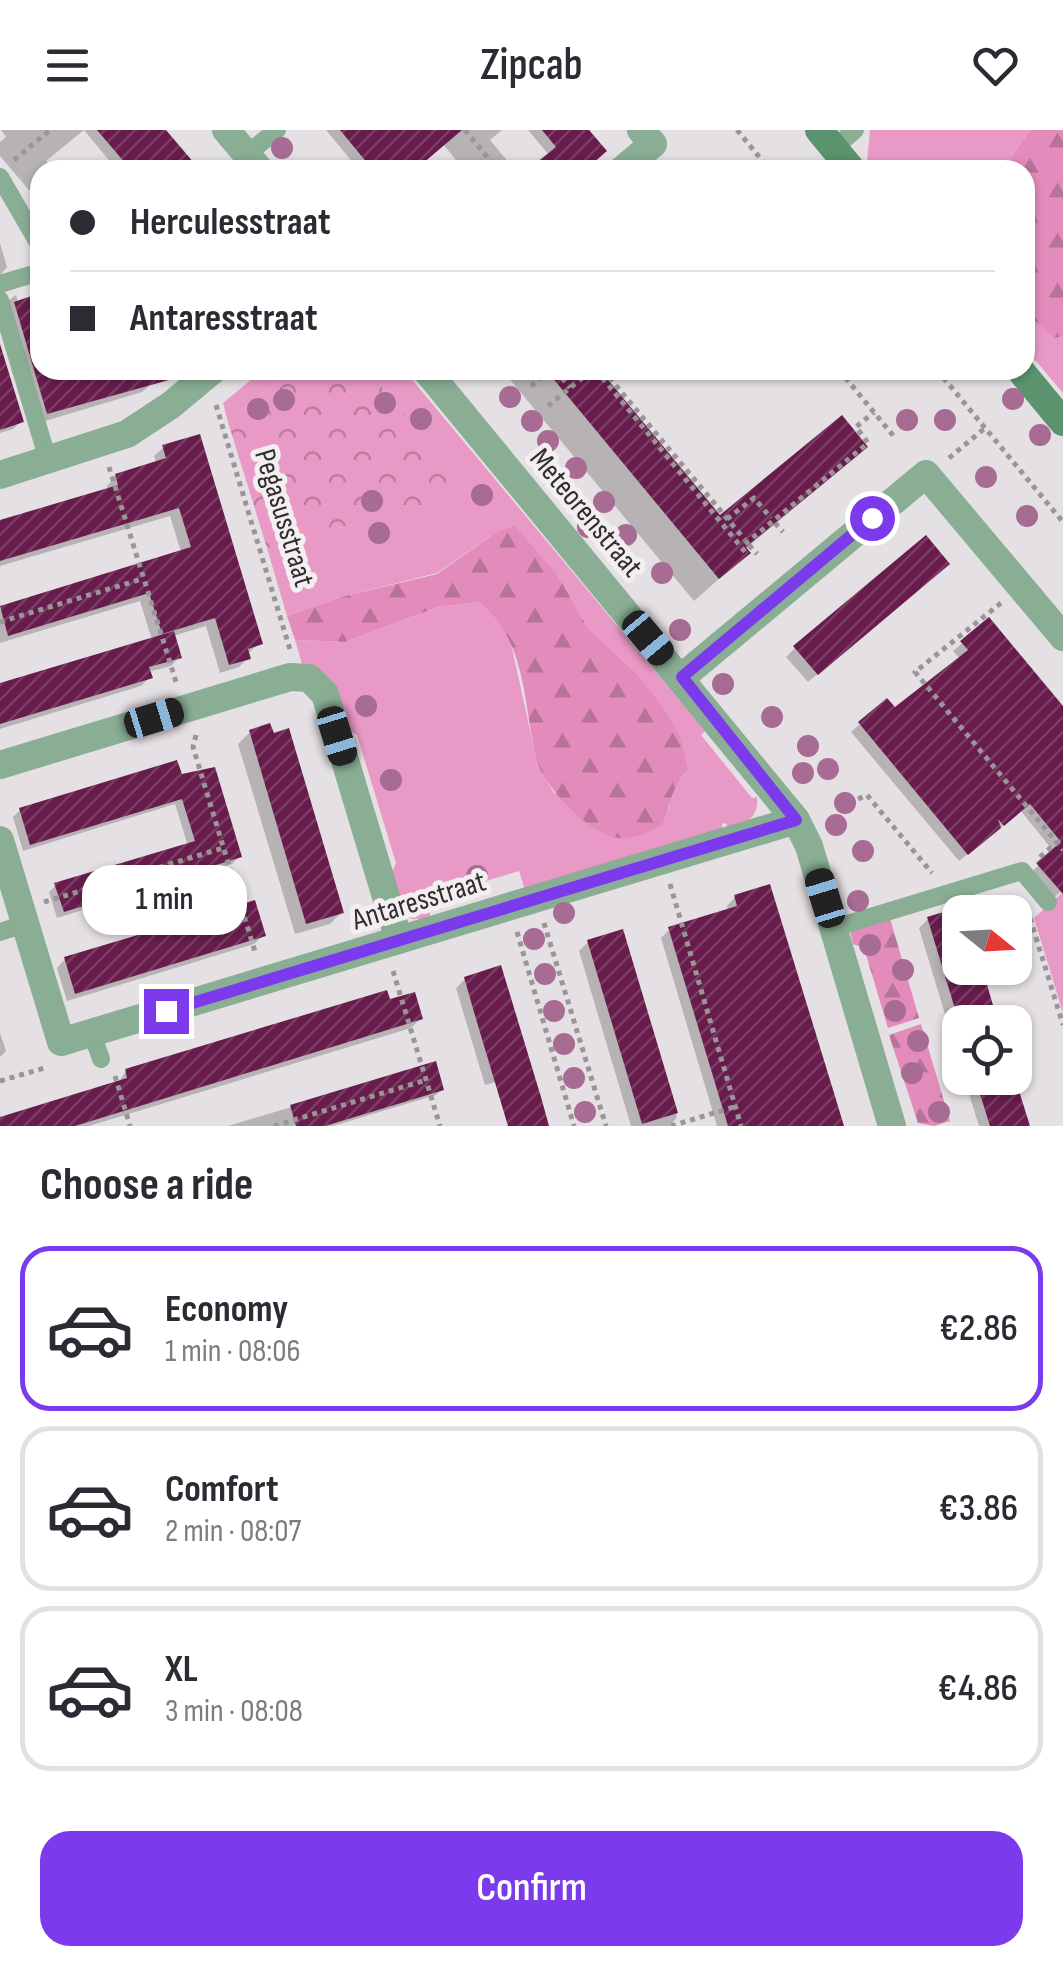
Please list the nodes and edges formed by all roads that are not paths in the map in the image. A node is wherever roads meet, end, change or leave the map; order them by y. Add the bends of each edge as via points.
1 (226, 130) edge
2 (277, 130) edge
3 (641, 130) edge
4 (836, 136) edge
5 (251, 160) edge
6 (254, 160) edge
7 (634, 160) edge
8 (847, 160) edge
9 (4, 171) edge
10 (30, 225) edge
11 (30, 275) edge
12 (0, 284) edge
13 (0, 300) edge
14 (434, 380) edge
15 (1028, 380) edge
16 (210, 383) edge
17 (1063, 422) edge
18 (48, 460) junction
19 (0, 475) edge
20 (1063, 637) edge
21 (682, 677) junction
22 (0, 765) edge
23 (796, 820) junction
24 (0, 840) edge
25 (1048, 902) dead end
26 (19, 921) edge
27 (834, 928) junction
28 (399, 940) junction
29 (892, 1126) edge

1 - 5 street
2 - 6 lane
3 - 7 street via 653,144
4 - 8 main road
9 - 10 lane
11 - 12 lane
13 - 18 lane
14 - 21 street, Meteorenstraat
15 - 17 main road
16 - 18 street via 127,434
18 - 19 street
20 - 21 street via 926,474
21 - 23 street, Meteorenstraat
22 - 28 street via 296,671 324,694
23 - 27 street, Meteorenstraat
23 - 28 street, Antaresstraat
24 - 26 street
25 - 27 lane via 1022,871
26 - 28 street, Antaresstraat via 60,1053
27 - 29 street, Meteorenstraat

